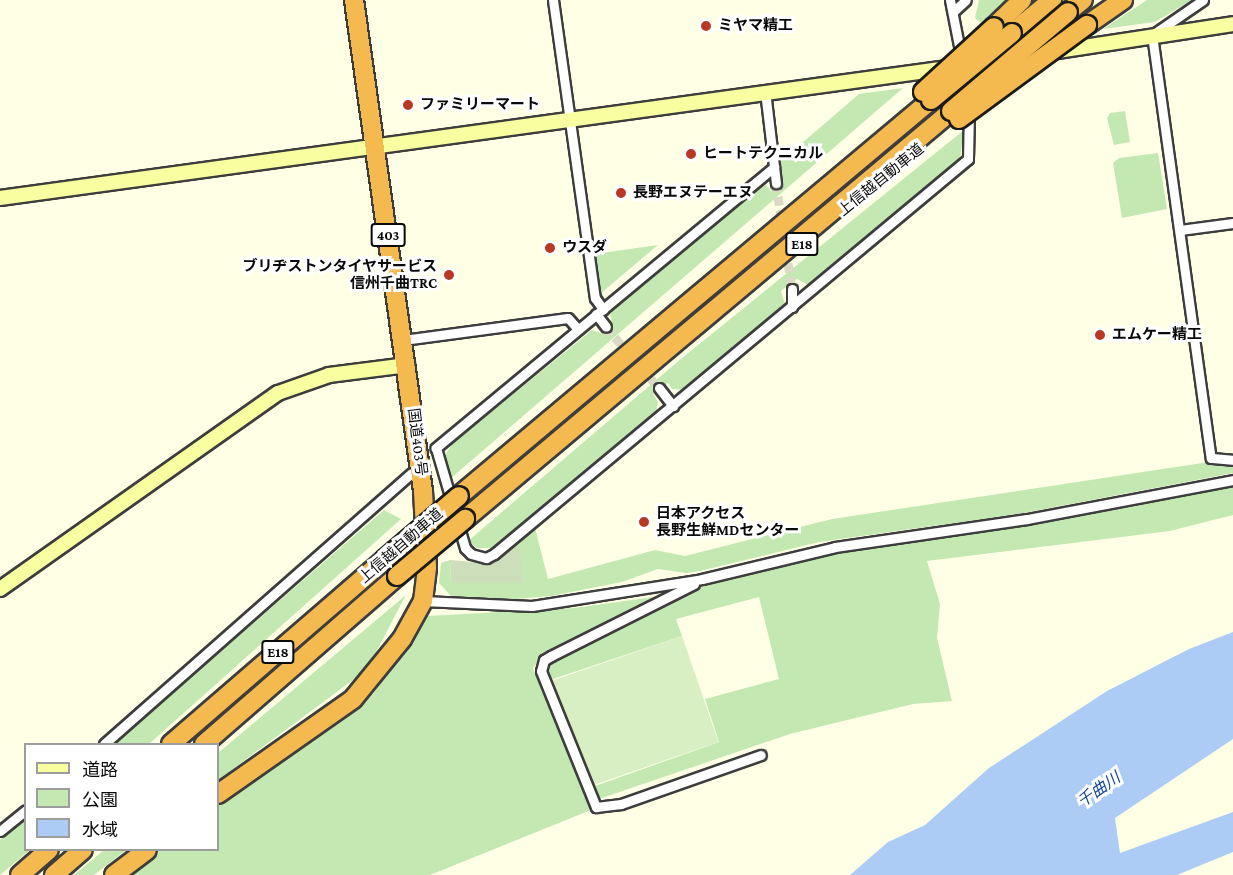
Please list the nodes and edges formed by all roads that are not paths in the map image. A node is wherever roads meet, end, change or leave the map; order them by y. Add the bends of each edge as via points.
1 (354, 0) edge
2 (553, 0) edge
3 (950, 0) edge
4 (966, 0) edge
5 (1022, 0) edge
6 (1052, 0) edge
7 (1083, 0) edge
8 (1123, 0) edge
9 (1203, 0) edge
10 (954, 11) junction
11 (1233, 24) edge
12 (1152, 35) junction
13 (963, 67) junction
14 (765, 91) junction
15 (927, 96) junction
16 (954, 116) junction
17 (570, 118) junction
18 (376, 146) junction
19 (774, 167) junction
20 (776, 183) tunnel mouth
21 (0, 198) edge
22 (1233, 223) edge
23 (1180, 230) junction
24 (792, 288) tunnel mouth
25 (792, 307) junction
26 (600, 312) junction
27 (606, 327) tunnel mouth
28 (578, 329) junction
29 (403, 340) junction
30 (407, 365) junction
31 (659, 388) tunnel mouth
32 (673, 406) junction
33 (1233, 460) edge
34 (411, 473) dead end
35 (1233, 480) edge
36 (702, 579) junction
37 (0, 589) edge
38 (423, 601) junction
39 (105, 743) edge
40 (172, 743) edge
41 (205, 743) edge
42 (761, 755) dead end
43 (219, 793) edge
44 (24, 812) edge
45 (0, 831) edge
46 (47, 851) edge
47 (81, 851) edge
48 (144, 851) edge
49 (20, 875) edge
50 (54, 875) edge
51 (114, 875) edge

1 - 18 highway, 国道403号 / 403
2 - 17 street
3 - 10 street
4 - 10 street
5 - 15 highway, 上信越自動車道 / E18, bridge
6 - 15 highway, 上信越自動車道 / E18, bridge
7 - 16 highway, 上信越自動車道 / E18, bridge
8 - 16 highway, 上信越自動車道 / E18, bridge
9 - 12 street
10 - 13 street
11 - 12 street
12 - 13 street
12 - 23 street
13 - 14 street
13 - 25 street via 970,119 968,159
14 - 17 street
14 - 19 street
15 - 40 highway, 上信越自動車道 / E18, bridge
16 - 41 highway, 上信越自動車道 / E18, bridge via 645,367
17 - 18 street
17 - 26 street
18 - 21 street
18 - 29 highway, 国道403号 / 403
19 - 20 street
19 - 26 street
22 - 23 street
23 - 33 street via 1211,458
24 - 25 street
25 - 32 street
26 - 27 street
26 - 28 street
28 - 29 street via 568,318
28 - 32 street via 436,448 462,538 471,554 486,558 494,554
29 - 30 highway, 国道403号 / 403
30 - 37 street via 329,375 278,393
30 - 38 highway, 国道403号 / 403 via 425,519 427,567
31 - 32 street
34 - 39 street
35 - 36 street via 1027,519 835,547
36 - 38 street via 532,606
36 - 42 street via 544,660 541,671 596,807 621,804
38 - 43 highway, 国道403号 / 403 via 402,639 353,699
44 - 45 street
46 - 49 highway
47 - 50 highway
48 - 51 highway

